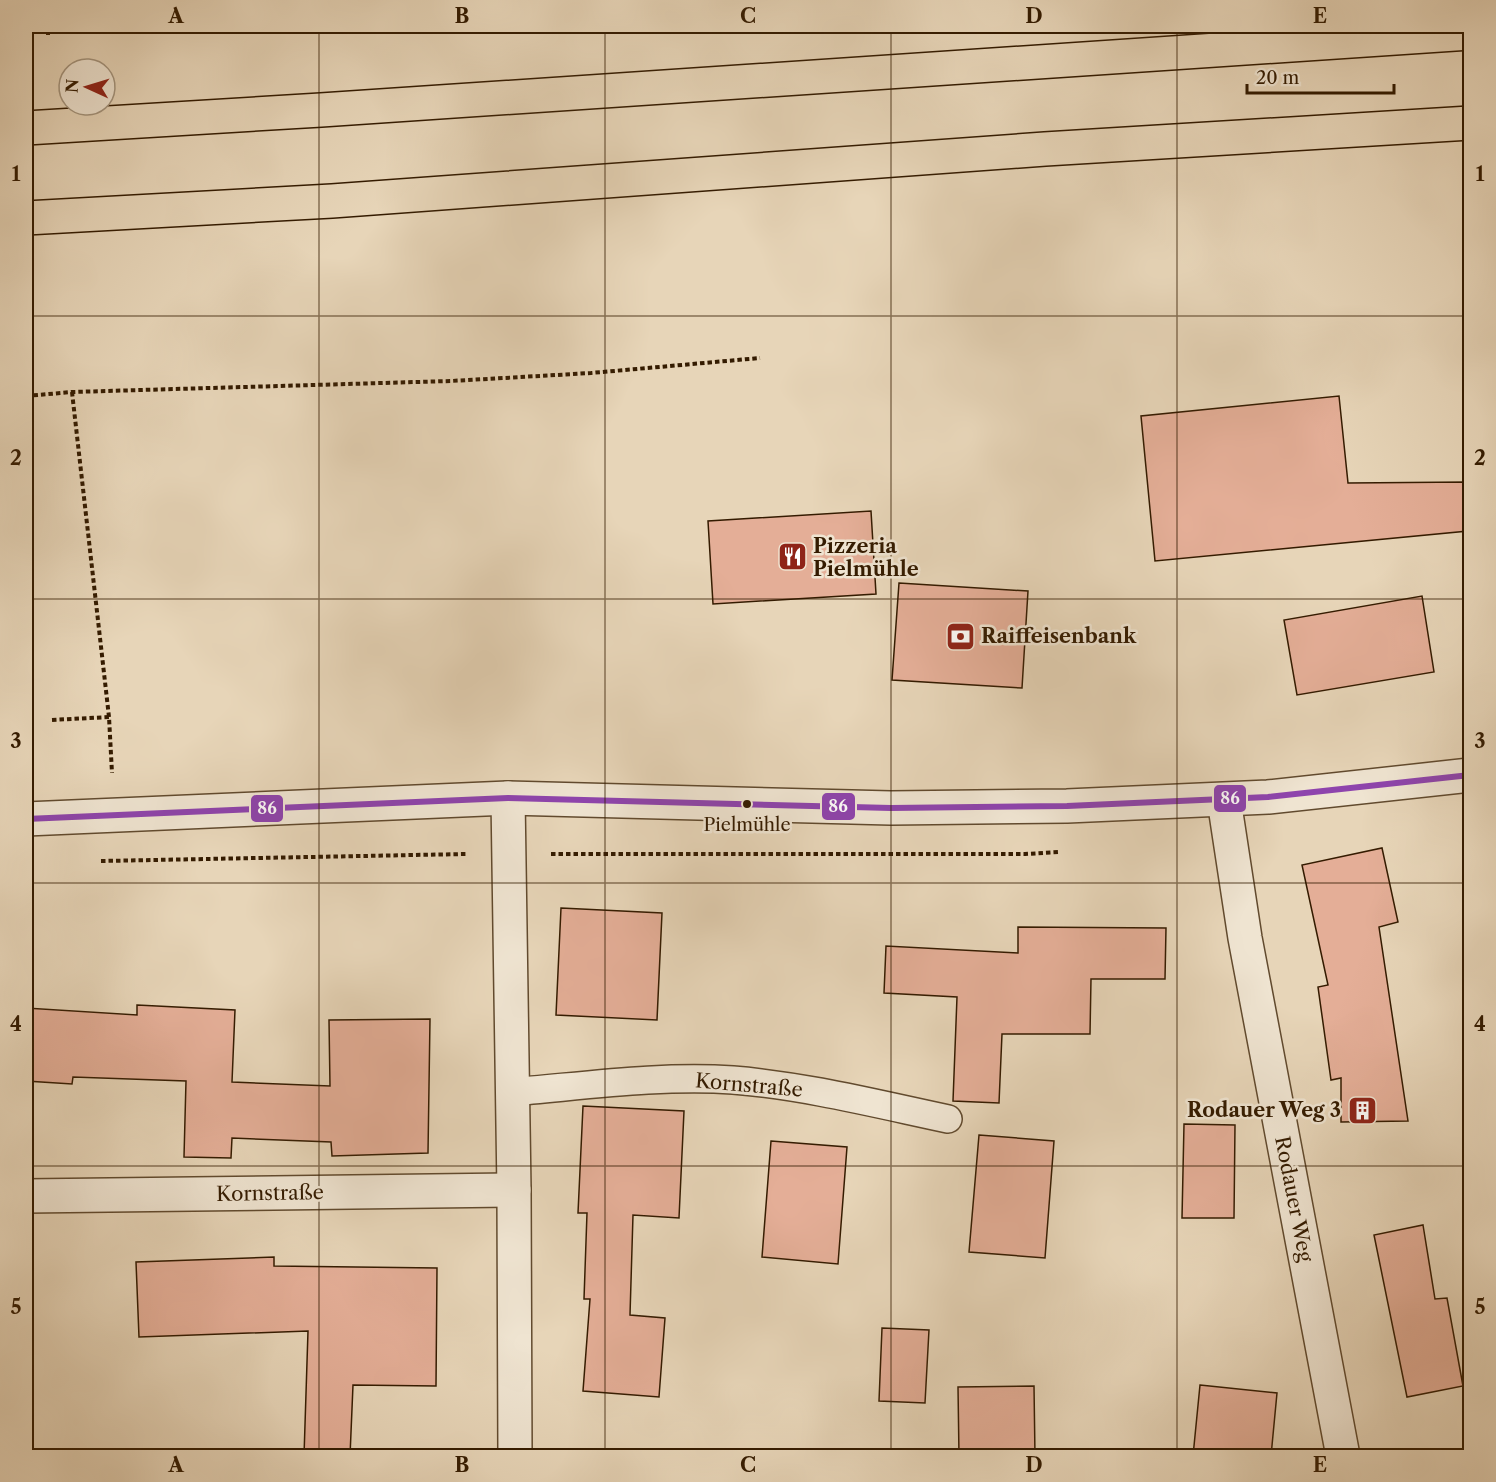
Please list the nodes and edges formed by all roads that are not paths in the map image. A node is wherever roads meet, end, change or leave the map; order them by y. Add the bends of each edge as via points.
1 (1470, 33) edge
2 (1470, 123) edge
3 (26, 128) edge
4 (26, 218) edge
5 (1470, 775) edge
6 (508, 798) junction
7 (1224, 800) junction
8 (26, 819) edge
9 (511, 1092) junction
10 (948, 1119) dead end
11 (514, 1190) junction
12 (26, 1196) edge
13 (515, 1456) edge
14 (1343, 1456) edge

1 - 3 highway
2 - 4 highway via 1045,149 332,201
5 - 7 street
6 - 7 street via 891,808 1067,807
6 - 8 street
6 - 9 street
7 - 14 street, Rodauer Weg via 1245,938
9 - 10 lane, Kornstraße via 678,1079 734,1080 799,1088
9 - 11 street
11 - 12 street, Kornstraße
11 - 13 street

